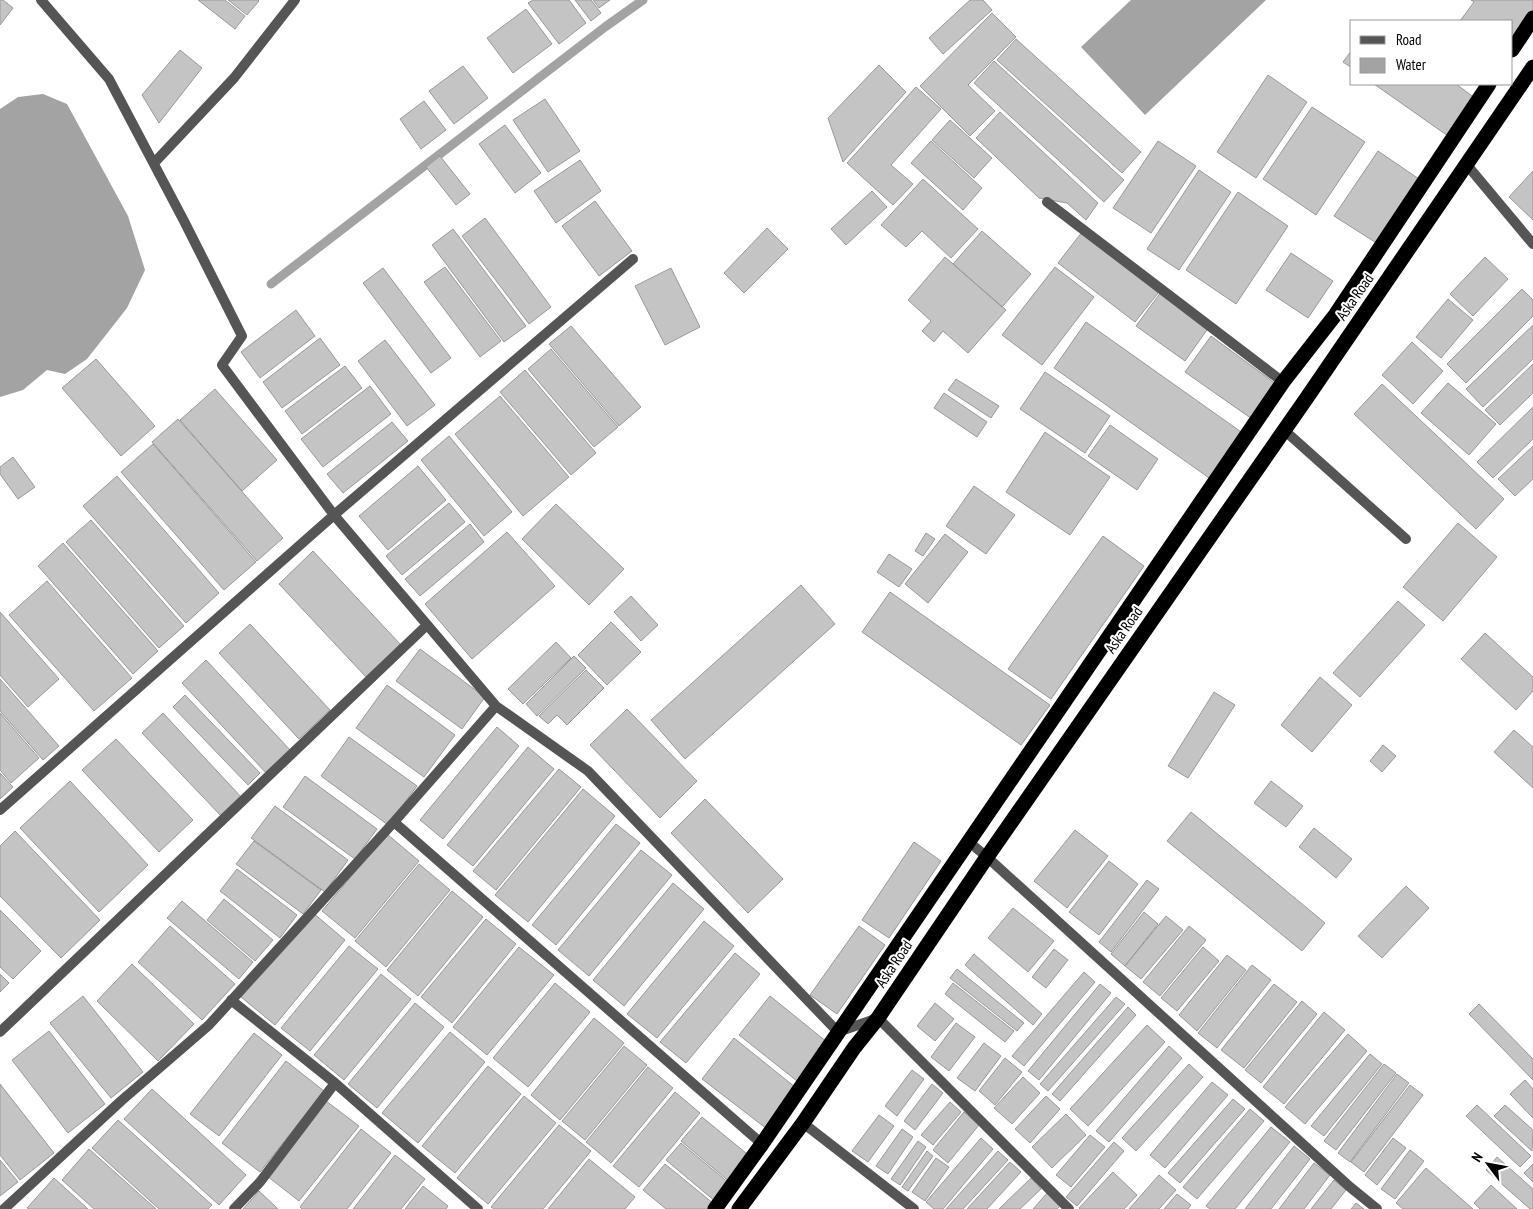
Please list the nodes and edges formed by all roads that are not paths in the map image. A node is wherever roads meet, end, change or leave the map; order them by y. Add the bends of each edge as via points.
1 (295, 0) edge
2 (44, 1) edge
3 (1533, 18) edge
4 (1513, 48) edge
5 (1533, 67) edge
6 (1489, 85) edge
7 (1448, 146) junction
8 (154, 163) junction
9 (1467, 165) junction
10 (1047, 202) dead end
11 (1533, 244) edge
12 (633, 258) dead end
13 (1283, 382) junction
14 (1284, 430) junction
15 (334, 515) junction
16 (1406, 539) dead end
17 (427, 624) junction
18 (496, 706) junction
19 (0, 810) edge
20 (394, 822) junction
21 (969, 842) junction
22 (987, 857) junction
23 (232, 1000) junction
24 (878, 1018) junction
25 (0, 1032) edge
26 (838, 1032) junction
27 (335, 1083) junction
28 (803, 1123) junction
29 (762, 1144) junction
30 (0, 1206) edge
31 (4, 1209) edge
32 (234, 1209) edge
33 (478, 1209) edge
34 (714, 1209) edge
35 (739, 1209) edge
36 (914, 1209) edge
37 (1069, 1209) edge
38 (1377, 1209) edge

1 - 8 street via 234,78
2 - 8 street via 109,79
3 - 4 highway
5 - 9 highway, Aska Road
6 - 7 highway
7 - 9 highway
7 - 13 highway via 1336,314
8 - 15 street via 242,336 222,365
9 - 11 street
9 - 14 highway, Aska Road
10 - 13 street
12 - 15 street
13 - 21 highway
14 - 16 street
14 - 22 highway, Aska Road
15 - 17 street
15 - 19 street
17 - 18 street
17 - 25 street
18 - 20 street
18 - 26 street via 588,771
20 - 23 street
20 - 29 street
21 - 22 street
21 - 26 highway
22 - 24 highway, Aska Road
22 - 38 street
23 - 27 street
23 - 31 street via 209,1025
24 - 26 street
24 - 28 highway, Aska Road
24 - 37 street
26 - 29 highway
27 - 32 street via 260,1182
27 - 33 street
28 - 35 highway, Aska Road
28 - 36 street
29 - 34 highway
30 - 31 street

